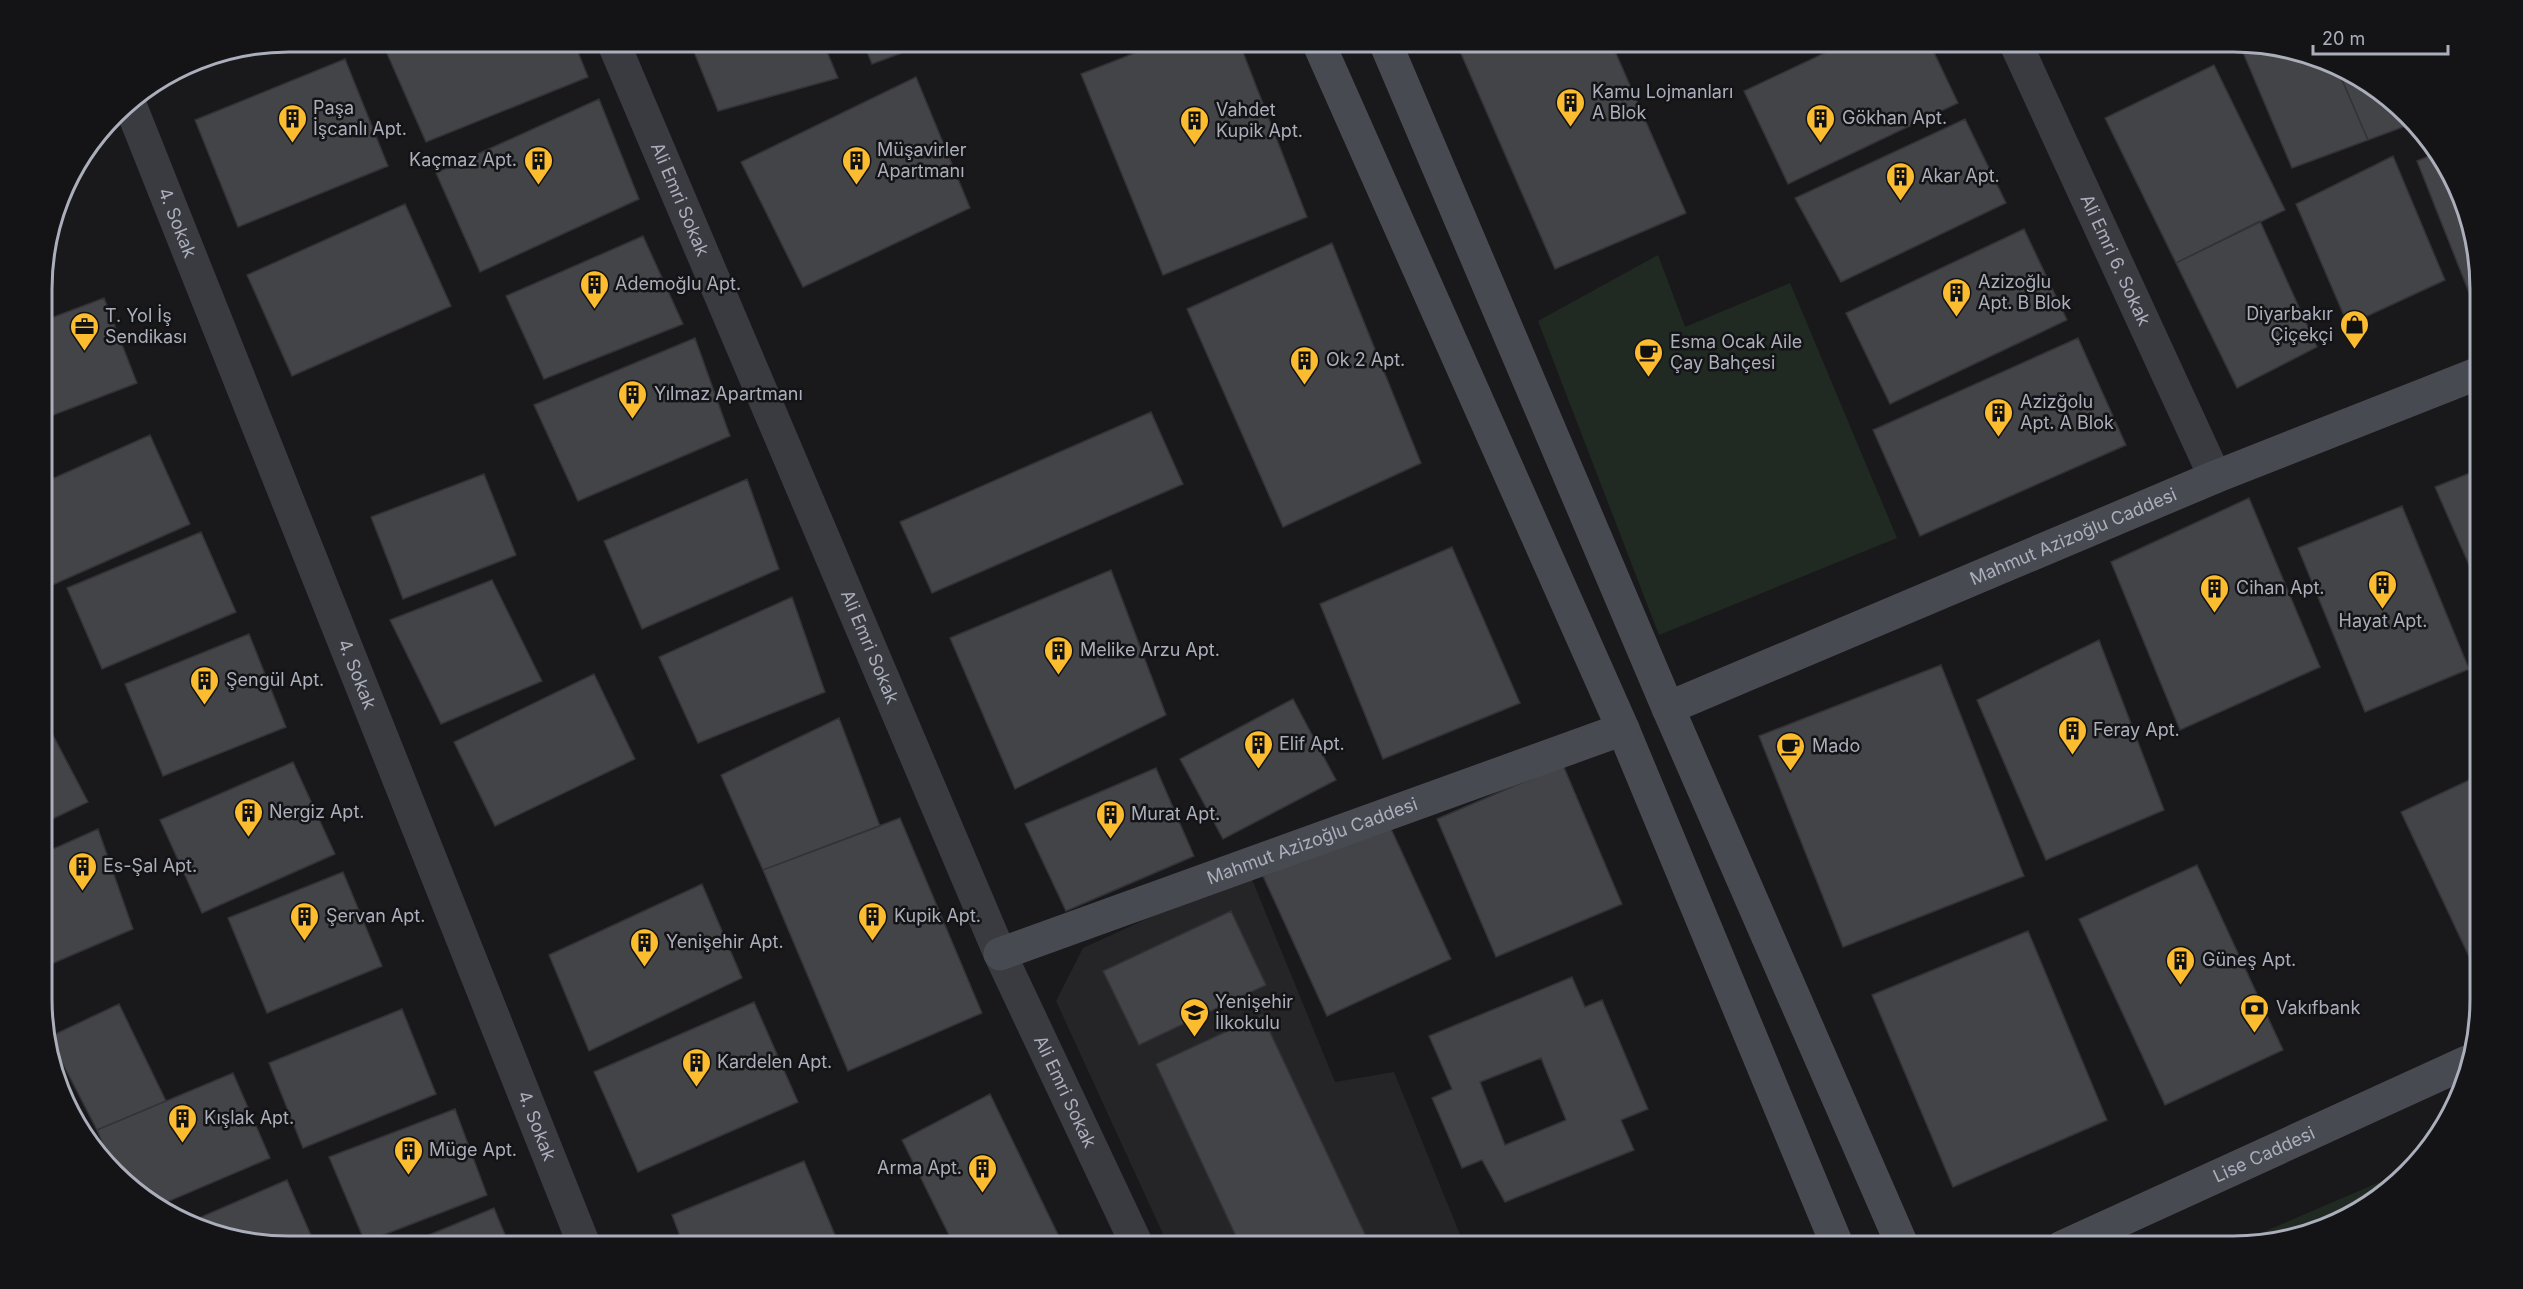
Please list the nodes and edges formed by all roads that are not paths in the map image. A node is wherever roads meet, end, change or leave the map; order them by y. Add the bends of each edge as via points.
1 (617, 52) edge
2 (1322, 52) edge
3 (1389, 52) edge
4 (2024, 52) edge
5 (133, 111) edge
6 (2470, 377) edge
7 (2215, 477) junction
8 (1668, 708) junction
9 (1623, 729) junction
10 (1000, 954) junction
11 (2461, 1065) edge
12 (581, 1236) edge
13 (1133, 1236) edge
14 (1833, 1236) edge
15 (1898, 1236) edge
16 (2084, 1236) edge

1 - 10 street, Ali Emri Sokak
2 - 9 main road
3 - 8 main road
4 - 7 street, Ali Emri 6. Sokak
5 - 12 street, 4. Sokak
6 - 7 main road, Mahmut Azizoğlu Caddesi
7 - 8 main road, Mahmut Azizoğlu Caddesi
8 - 15 main road
9 - 10 main road, Mahmut Azizoğlu Caddesi
9 - 14 main road
10 - 13 street, Ali Emri Sokak
11 - 16 main road, Lise Caddesi

